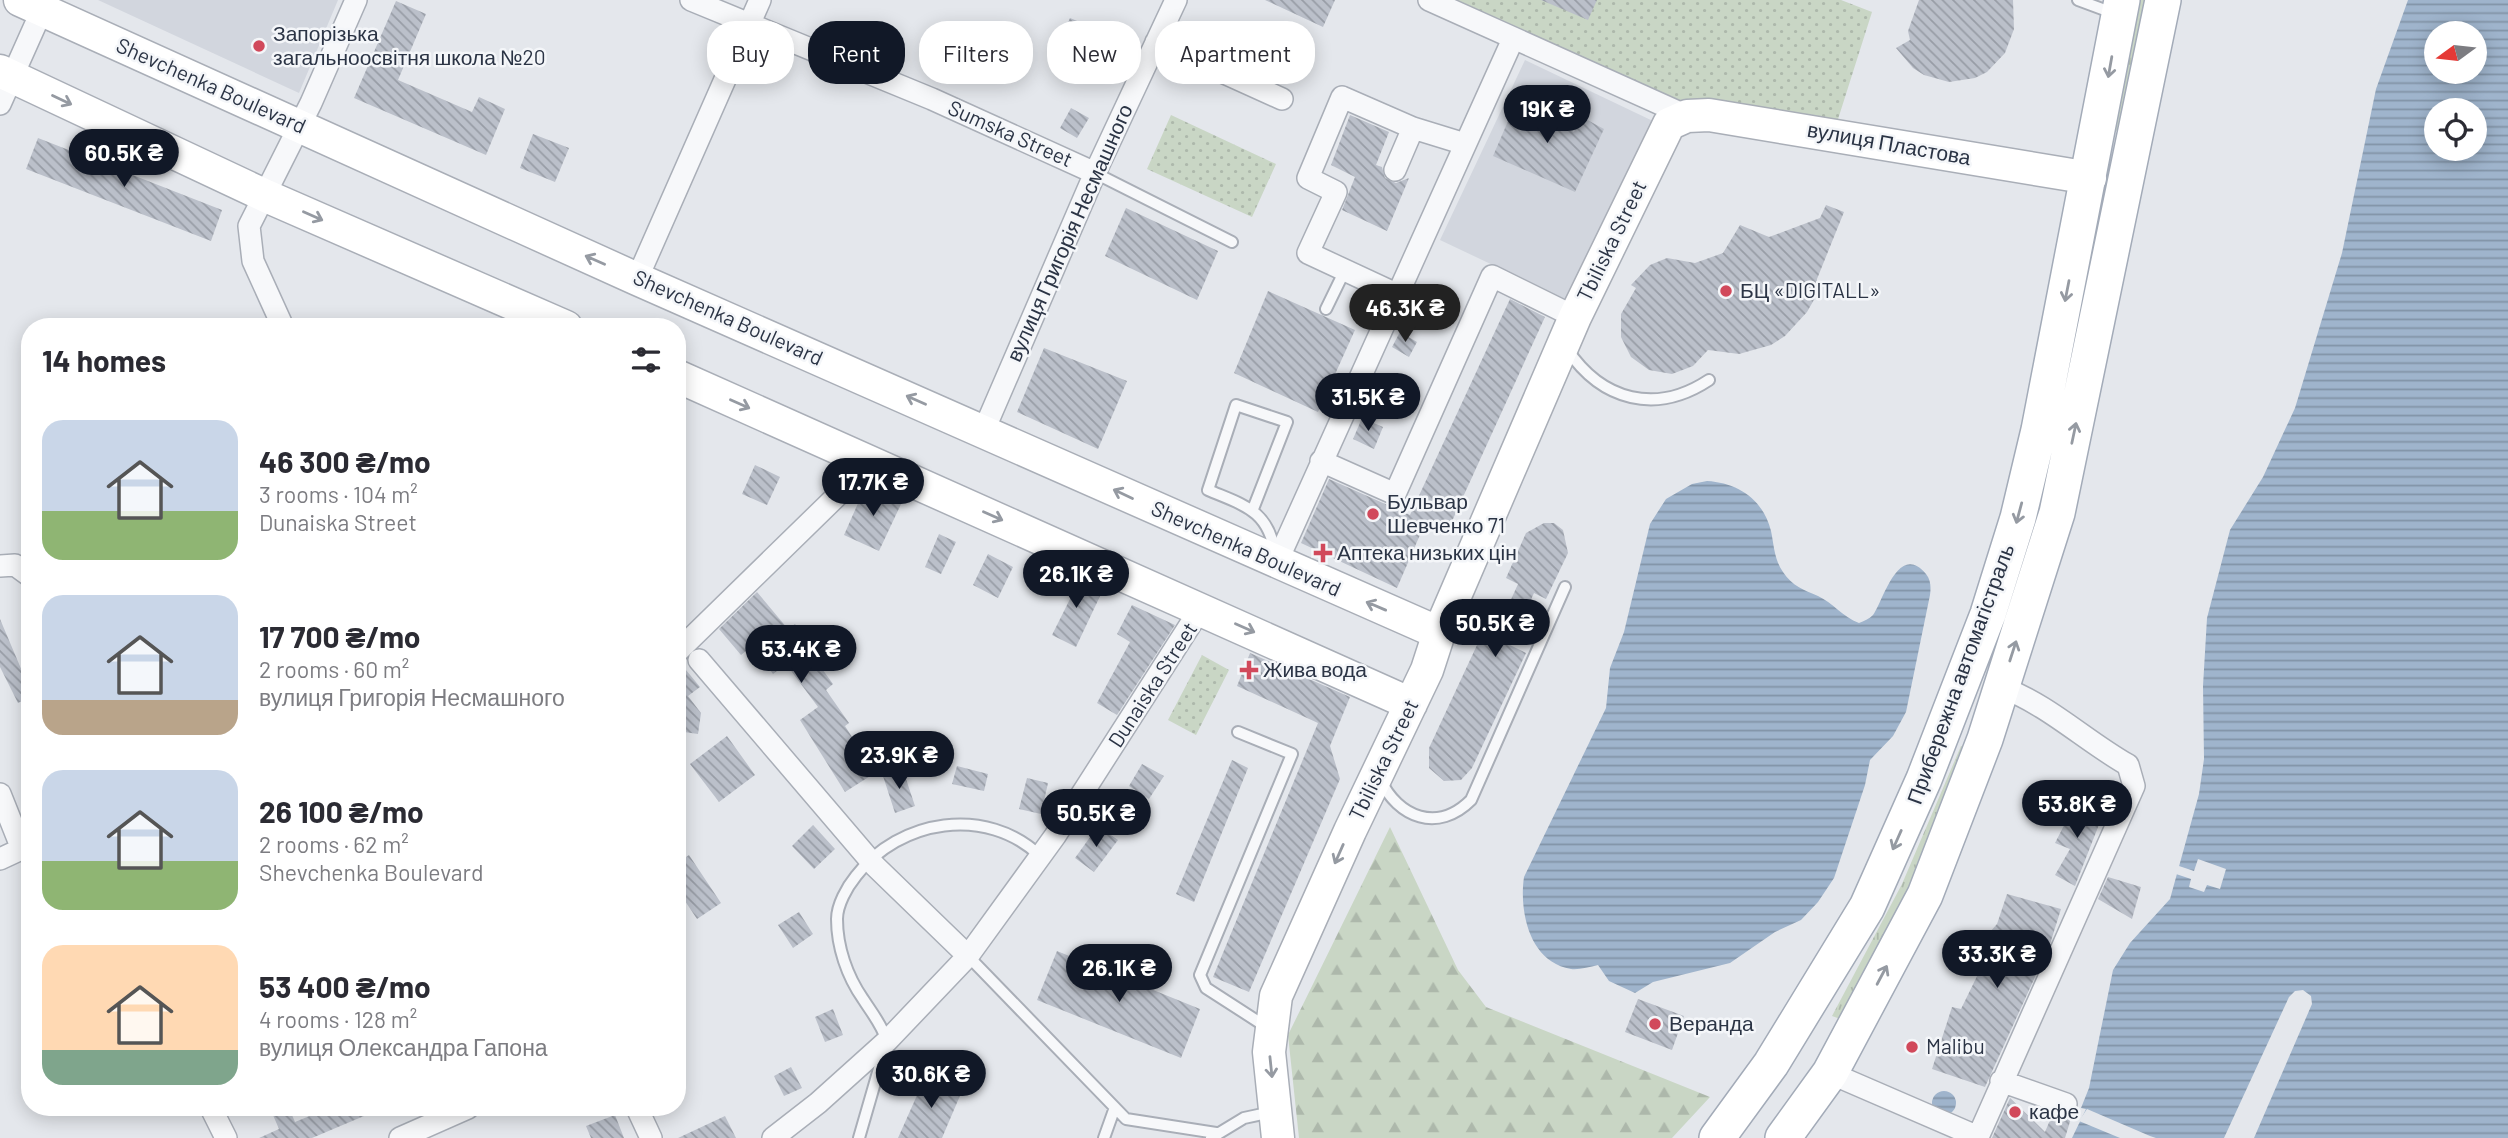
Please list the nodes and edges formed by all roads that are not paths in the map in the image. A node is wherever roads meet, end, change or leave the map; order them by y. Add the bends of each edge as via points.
1 (356, 0) edge
2 (691, 0) edge
3 (760, 0) edge
4 (1176, 0) edge
5 (1430, 0) edge
6 (2078, 0) edge
7 (2163, 0) edge
8 (36, 3) edge
9 (2121, 8) edge
10 (741, 21) edge
11 (750, 21) edge
12 (1166, 21) edge
13 (1513, 39) junction
14 (794, 43) edge
15 (1155, 44) edge
16 (4, 84) edge
17 (722, 84) edge
18 (1249, 84) edge
19 (1282, 99) dead end
20 (1678, 120) junction
21 (299, 125) junction
22 (1413, 128) junction
23 (1465, 144) junction
24 (1395, 170) dead end
25 (1095, 173) junction
26 (2090, 178) junction
27 (2127, 184) junction
28 (266, 196) junction
29 (1232, 242) dead end
30 (1345, 270) junction
31 (637, 279) junction
32 (1396, 294) junction
33 (1326, 309) dead end
34 (279, 318) edge
35 (545, 318) edge
36 (1569, 331) junction
37 (686, 380) edge
38 (1709, 380) dead end
39 (984, 430) junction
40 (1321, 461) junction
41 (879, 466) junction
42 (1253, 509) junction
43 (1276, 564) junction
44 (0, 566) edge
45 (21, 569) edge
46 (1565, 587) dead end
47 (1201, 608) junction
48 (1438, 633) junction
49 (686, 643) edge
50 (699, 660) dead end
51 (1960, 687) junction
52 (1998, 699) junction
53 (1411, 704) junction
54 (1238, 732) dead end
55 (1934, 752) junction
56 (1976, 762) junction
57 (1377, 773) junction
58 (0, 794) edge
59 (21, 837) edge
60 (21, 849) edge
61 (1040, 856) junction
62 (0, 859) edge
63 (869, 860) junction
64 (968, 956) junction
65 (1817, 992) junction
66 (1860, 1016) junction
67 (1269, 1028) junction
68 (887, 1041) junction
69 (1777, 1055) junction
70 (1829, 1074) junction
71 (2001, 1081) junction
72 (2066, 1104) dead end
73 (1114, 1110) junction
74 (215, 1116) edge
75 (450, 1116) edge
76 (641, 1116) edge
77 (1277, 1125) edge
78 (1214, 1135) edge
79 (226, 1138) edge
80 (400, 1138) edge
81 (651, 1138) edge
82 (773, 1138) edge
83 (859, 1138) edge
84 (1104, 1138) edge
85 (1717, 1138) edge
86 (1783, 1138) edge

1 - 21 street
2 - 10 street, Sumska Street
3 - 11 street
4 - 12 street, вулиця Григорія Несмашного
5 - 13 street, вулиця Пластова
6 - 9 lane
7 - 27 main road, Прибережна автомагістраль
8 - 16 street
8 - 21 street, Shevchenka Boulevard
9 -> 26 main road, Прибережна автомагістраль
13 - 20 street, вулиця Пластова
13 - 23 street
14 - 25 street, Sumska Street
15 - 25 street, вулиця Григорія Несмашного
16 -> 28 street
17 - 31 street
18 - 19 street
20 - 26 street, вулиця Пластова via 1709,115
20 - 36 street, Tbiliska Street
21 - 28 street
31 -> 21 street, Shevchenka Boulevard
22 - 23 street
22 - 24 street
22 - 30 street via 1342,97 1308,178 1336,192 1308,253
23 - 32 street
25 - 29 lane
25 - 39 street, вулиця Григорія Несмашного
26 - 27 main road
26 -> 51 main road, Прибережна автомагістраль via 2018,518
52 -> 27 main road, Прибережна автомагістраль via 2057,513
28 - 34 street via 249,226 253,261
28 -> 35 street
30 - 32 street
30 - 33 lane
39 -> 31 street, Shevchenka Boulevard
32 - 40 street
36 - 38 lane via 1588,375 1616,393 1656,399 1680,395
36 - 40 street via 1492,276 1395,494
36 - 48 street, Tbiliska Street
37 -> 41 street
43 -> 39 street, Shevchenka Boulevard
40 - 43 street
41 -> 47 street
41 - 49 street via 844,489
42 - 42 lane via 1287,422 1236,405 1208,490
42 - 43 lane via 1273,538
48 -> 43 street, Shevchenka Boulevard
44 - 45 street
46 - 57 lane via 1476,790 1463,808 1442,818 1419,817 1389,799
47 -> 53 street
47 - 61 street, Dunaiska Street
48 - 53 street, Tbiliska Street
50 - 63 street
51 - 52 main road via 1966,708 1979,715
51 - 55 main road, Прибережна автомагістраль
52 - 56 main road, Прибережна автомагістраль
52 - 71 street via 2032,698 2128,765 2134,786
53 - 57 street, Tbiliska Street
54 - 67 lane via 1292,754 1200,975 1206,988
55 - 56 main road via 1949,744 1965,743 1972,746
55 -> 65 main road, Прибережна автомагістраль via 1867,907
66 -> 56 main road, Прибережна автомагістраль via 1925,895
57 -> 67 street, Tbiliska Street via 1276,996
58 - 59 street
60 - 62 street
61 - 63 lane via 998,832 950,824 912,832
61 - 64 street, Dunaiska Street
63 - 64 street
63 - 68 lane via 836,915 841,950 853,983
64 - 68 street, Dunaiska Street
64 - 73 lane
65 - 66 main road via 1831,1020 1841,1024
65 - 69 main road, Прибережна автомагістраль
66 - 70 main road, Прибережна автомагістраль
67 -> 77 street, Tbiliska Street
68 - 82 street, Dunaiska Street
68 - 83 lane
69 - 70 main road via 1811,1049 1824,1060
69 - 85 main road, Прибережна автомагістраль
70 - 71 street via 1978,1137
70 - 86 main road, Прибережна автомагістраль
71 - 72 street
73 - 78 lane via 1126,1119
73 - 84 lane
74 - 79 street
75 - 80 street
76 - 81 street
77 - 78 lane via 1244,1118

